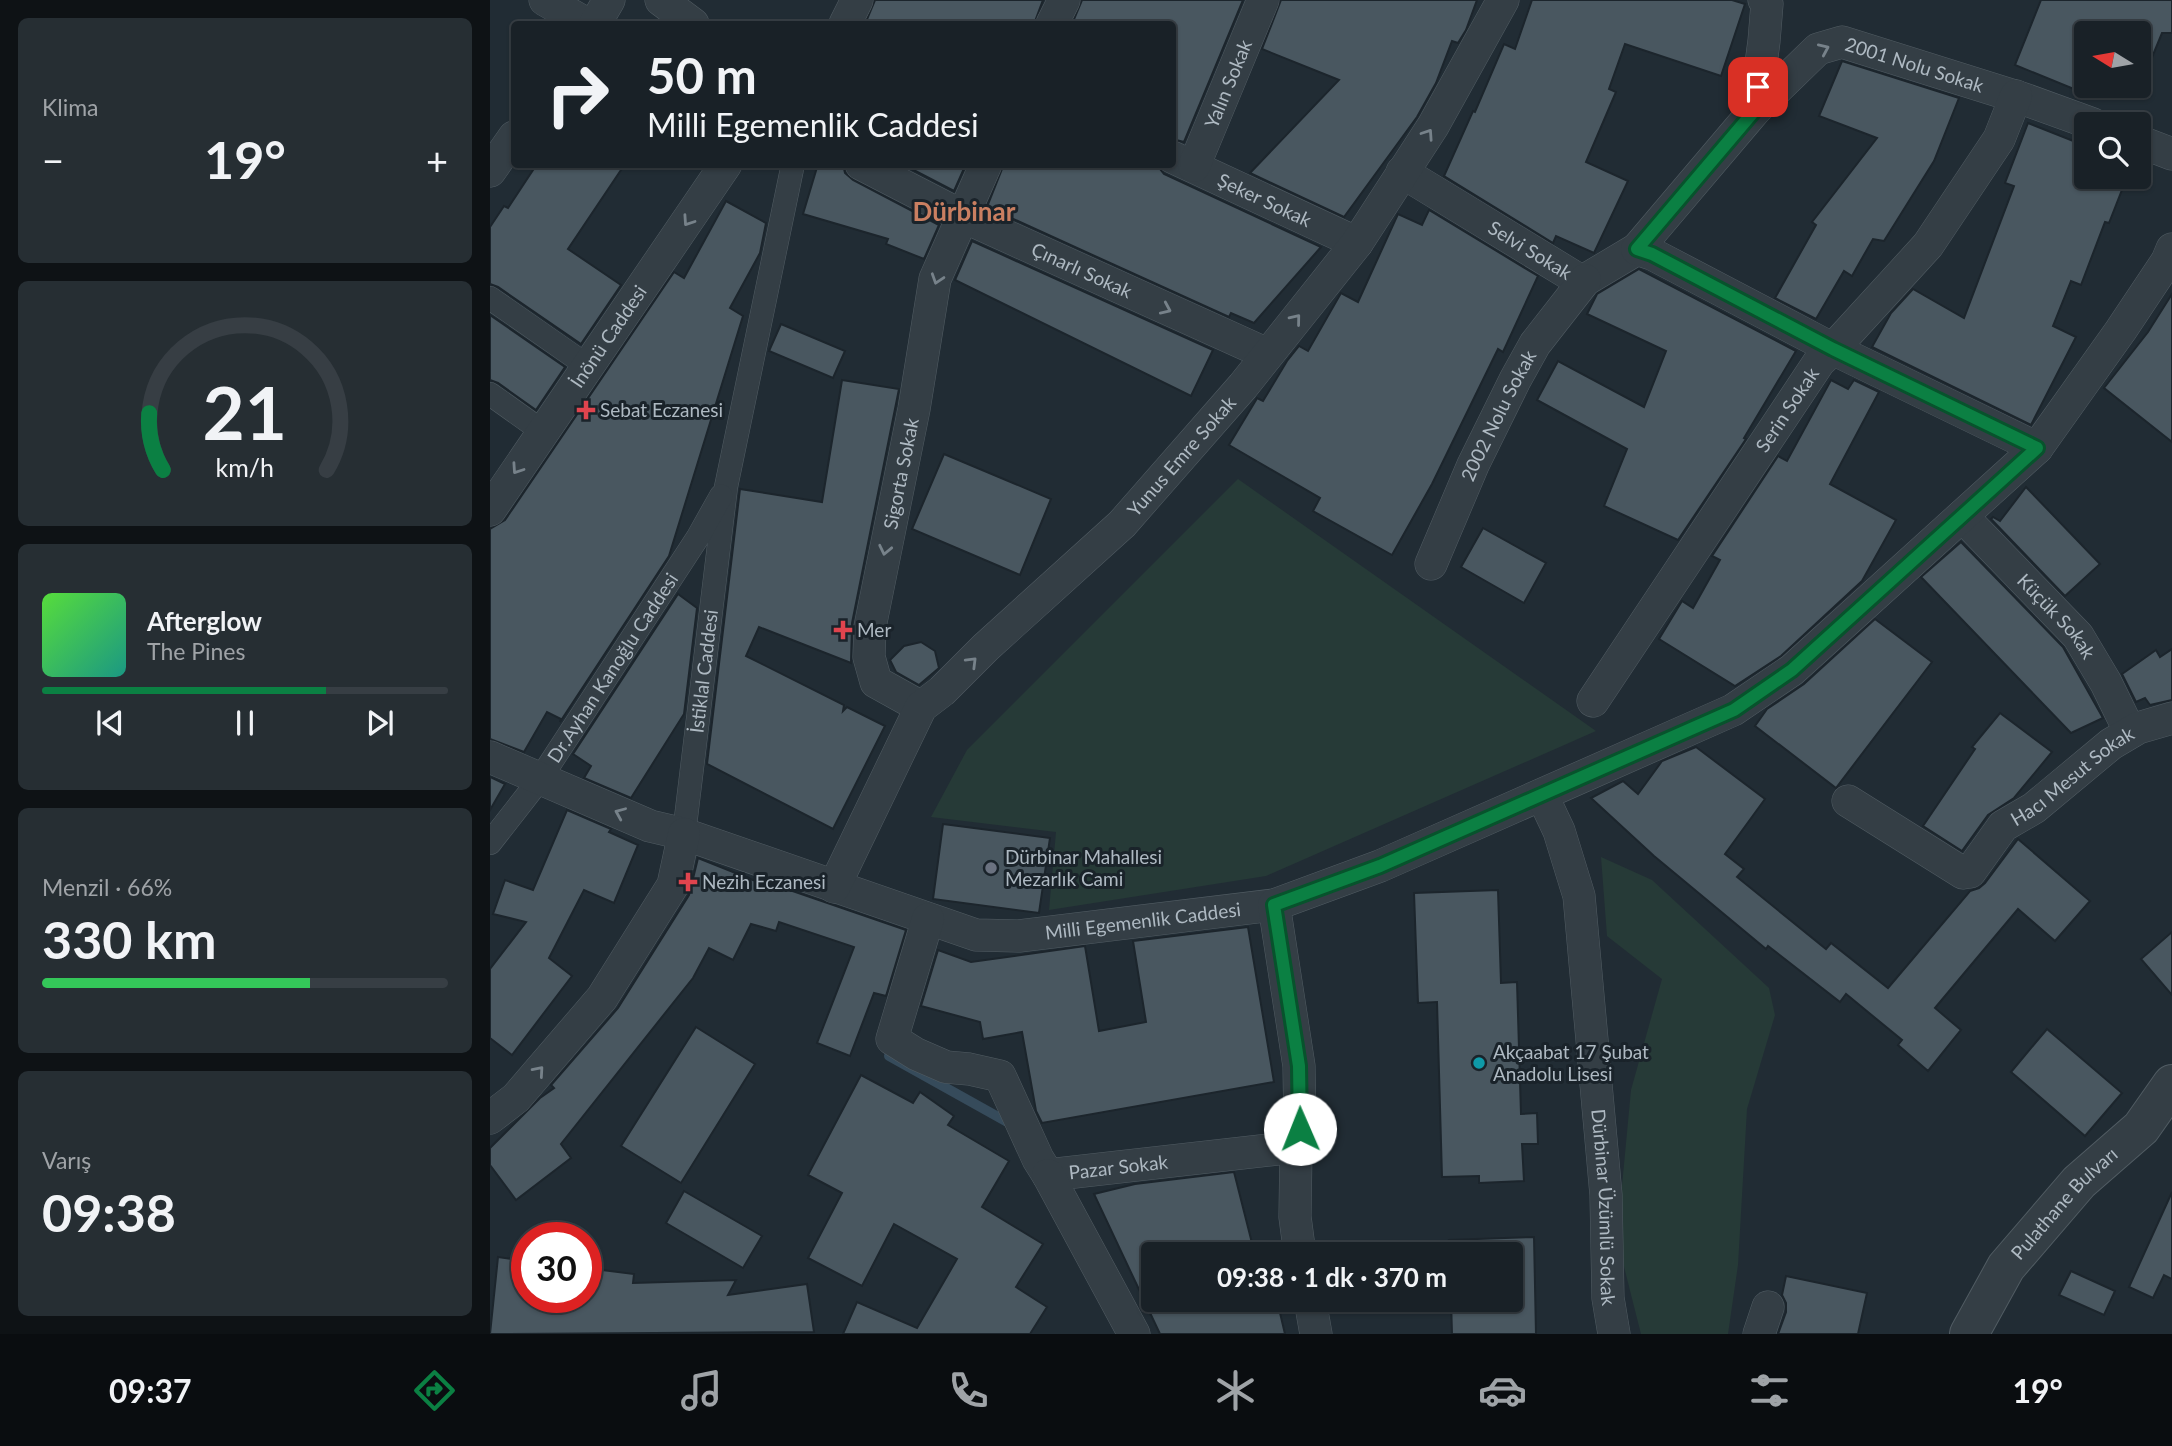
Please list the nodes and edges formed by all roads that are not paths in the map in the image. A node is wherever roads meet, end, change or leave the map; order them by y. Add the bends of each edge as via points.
1 (545, 0) edge
2 (609, 0) edge
3 (661, 0) edge
4 (858, 0) edge
5 (1064, 0) edge
6 (1263, 0) edge
7 (1503, 0) edge
8 (1764, 0) edge
9 (582, 21) edge
10 (597, 21) edge
11 (689, 21) edge
12 (847, 21) edge
13 (1054, 21) edge
14 (2016, 96) junction
15 (1755, 110) junction
16 (2074, 117) edge
17 (511, 141) edge
18 (2151, 146) edge
19 (2172, 154) edge
20 (1183, 162) edge
21 (723, 168) edge
22 (792, 168) edge
23 (869, 168) edge
24 (984, 168) edge
25 (490, 171) edge
26 (1402, 172) junction
27 (962, 216) junction
28 (1357, 243) junction
29 (1637, 249) junction
30 (2168, 262) edge
31 (1585, 280) junction
32 (490, 298) edge
33 (1833, 349) junction
34 (1267, 354) junction
35 (589, 368) junction
36 (490, 394) edge
37 (542, 432) junction
38 (2037, 448) junction
39 (726, 487) junction
40 (490, 510) edge
41 (1962, 516) junction
42 (1431, 564) dead end
43 (1592, 701) dead end
44 (921, 707) junction
45 (2172, 718) edge
46 (2130, 732) junction
47 (490, 757) edge
48 (540, 779) junction
49 (1542, 795) junction
50 (1848, 801) dead end
51 (684, 834) junction
52 (490, 843) edge
53 (834, 887) junction
54 (1274, 905) junction
55 (928, 919) junction
56 (2172, 1084) edge
57 (490, 1118) edge
58 (1296, 1147) junction
59 (1048, 1175) junction
60 (1298, 1242) edge
61 (1312, 1312) edge
62 (1134, 1334) edge
63 (1317, 1334) edge
64 (1614, 1334) edge
65 (1969, 1334) edge

1 - 9 street
2 - 10 street
3 - 11 street
4 - 12 street
5 - 13 street
6 - 20 street, Yalın Sokak
26 -> 7 street, Yunus Emre Sokak via 1433,127
8 - 15 street
15 -> 14 street, 2001 Nolu Sokak via 1818,49 1842,42
14 - 16 street, 2001 Nolu Sokak
14 - 33 street, Serin Sokak via 1999,139 1928,245
15 - 29 street, 2001 Nolu Sokak
17 - 25 street
18 - 19 street
20 - 28 street, Şeker Sokak
21 -> 35 street, İnönü Caddesi
22 - 39 street, İstiklal Caddesi
23 - 27 street, Çınarlı Sokak
24 - 27 street
26 - 28 street, Yunus Emre Sokak
26 - 31 street, Selvi Sokak
27 -> 34 street, Çınarlı Sokak
27 -> 44 street, Sigorta Sokak via 935,279 870,627 869,657 876,682
34 -> 28 street, Yunus Emre Sokak
29 - 31 street, Selvi Sokak
29 - 33 street
30 - 38 street, Milli Egemenlik Caddesi
31 - 42 street, 2002 Nolu Sokak via 1535,344 1515,380
32 - 35 street
33 - 38 street
33 - 43 street, Serin Sokak via 1819,362
44 -> 34 street, Yunus Emre Sokak via 1122,524
35 - 37 street, İnönü Caddesi
36 - 37 street
37 -> 40 street, İnönü Caddesi
38 - 41 street, Milli Egemenlik Caddesi
39 - 48 street, Dr.Ayhan Kanoğlu Caddesi
39 - 51 street, İstiklal Caddesi
41 - 46 street, Küçük Sokak via 2078,636
41 - 49 street, Milli Egemenlik Caddesi via 1792,670 1734,710
44 - 53 street, Yunus Emre Sokak
45 - 46 street, Hacı Mesut Sokak
46 - 50 street, Hacı Mesut Sokak via 2034,808 2003,826 1970,872 1963,873
47 - 48 street, Milli Egemenlik Caddesi
51 -> 48 street, Milli Egemenlik Caddesi via 650,826
48 - 52 street, Dr.Ayhan Kanoğlu Caddesi
49 - 54 street, Milli Egemenlik Caddesi via 1380,866
49 - 64 street, Dürbinar Üzümlü Sokak via 1559,831 1579,896
51 - 53 street, Milli Egemenlik Caddesi
57 -> 51 street, İstiklal Caddesi via 516,1098 602,998 673,885
53 - 55 street, Milli Egemenlik Caddesi
54 - 55 street, Milli Egemenlik Caddesi via 1019,936 976,935
54 - 58 street via 1299,1066
55 - 59 street, Pazar Sokak via 892,1039 946,1067 1000,1076
56 - 65 street, Pulathane Bulvarı via 2141,1128 2079,1182 2006,1267
58 - 59 street, Pazar Sokak
58 - 60 street
59 - 62 street
61 - 63 street

